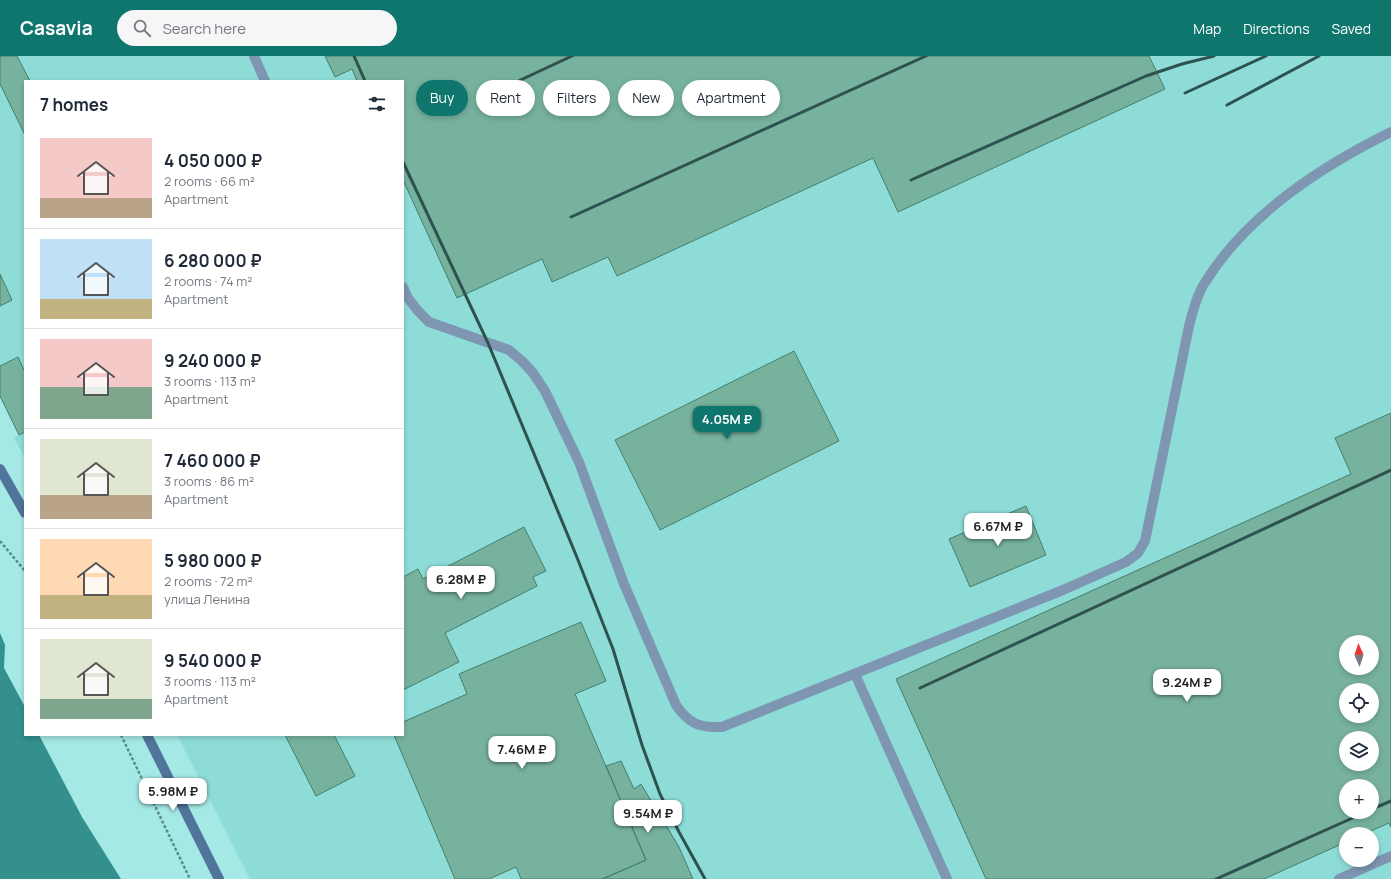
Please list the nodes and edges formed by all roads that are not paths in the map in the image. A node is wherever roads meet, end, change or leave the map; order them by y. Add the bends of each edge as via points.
1 (254, 56) edge
2 (265, 80) edge
3 (1391, 132) edge
4 (404, 289) edge
5 (0, 469) edge
6 (24, 511) edge
7 (855, 674) junction
8 (148, 736) edge
9 (1391, 856) edge
10 (219, 879) edge
11 (947, 879) edge
12 (1339, 879) edge

1 - 2 lane
3 - 7 lane via 1318,173 1275,204 1225,254 1205,282 1195,303 1189,326 1145,542 1138,553 1126,562 1063,590
4 - 7 lane via 408,298 429,322 509,350 533,373 545,391 579,462 624,584 676,705 683,714 695,724 708,728 722,727
5 - 6 main road
7 - 11 lane
8 - 10 main road
9 - 12 lane

